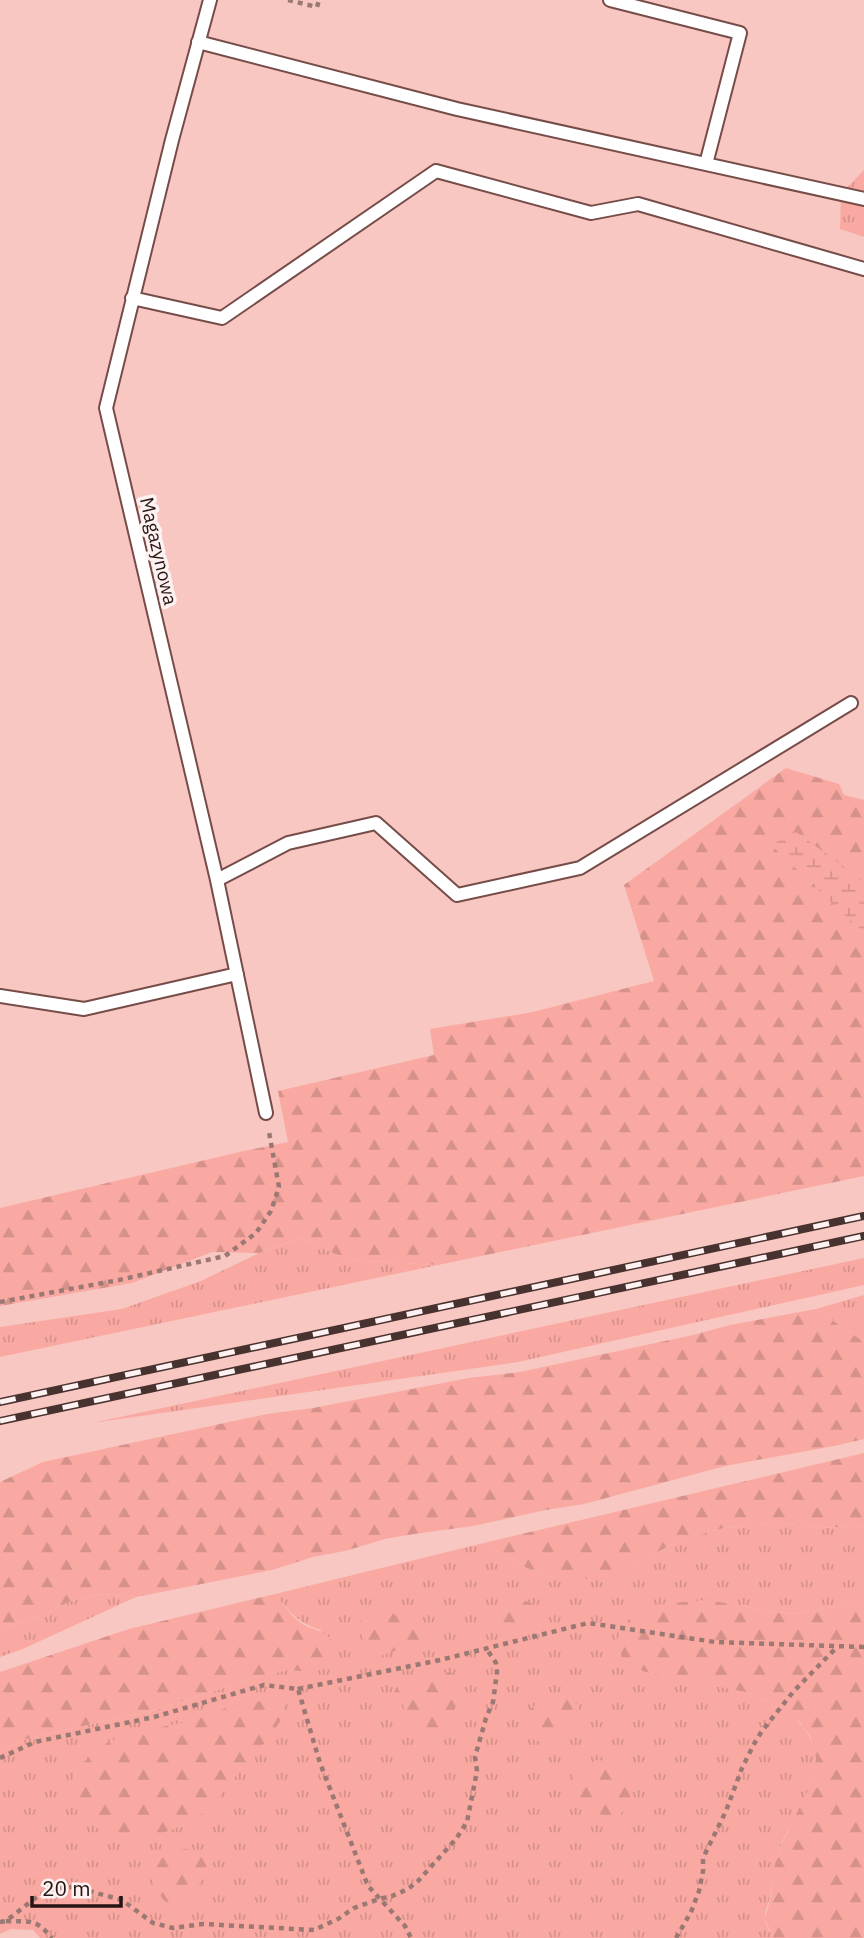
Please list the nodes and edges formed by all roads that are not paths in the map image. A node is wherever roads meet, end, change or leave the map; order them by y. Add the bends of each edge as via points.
1 (210, 0) edge
2 (611, 0) edge
3 (198, 42) junction
4 (706, 164) junction
5 (864, 199) edge
6 (864, 269) edge
7 (132, 298) junction
8 (851, 703) dead end
9 (217, 880) junction
10 (236, 974) junction
11 (0, 996) edge
12 (266, 1114) road end

1 - 3 lane, Magazynowa
2 - 4 lane via 740,33
3 - 4 lane via 457,109
3 - 7 lane, Magazynowa
4 - 5 lane
6 - 7 lane via 638,204 591,213 436,170 222,318
7 - 9 lane, Magazynowa via 106,408
8 - 9 lane via 580,868 457,895 376,823 288,843
9 - 10 lane, Magazynowa
10 - 11 lane via 84,1009
10 - 12 lane, Magazynowa

